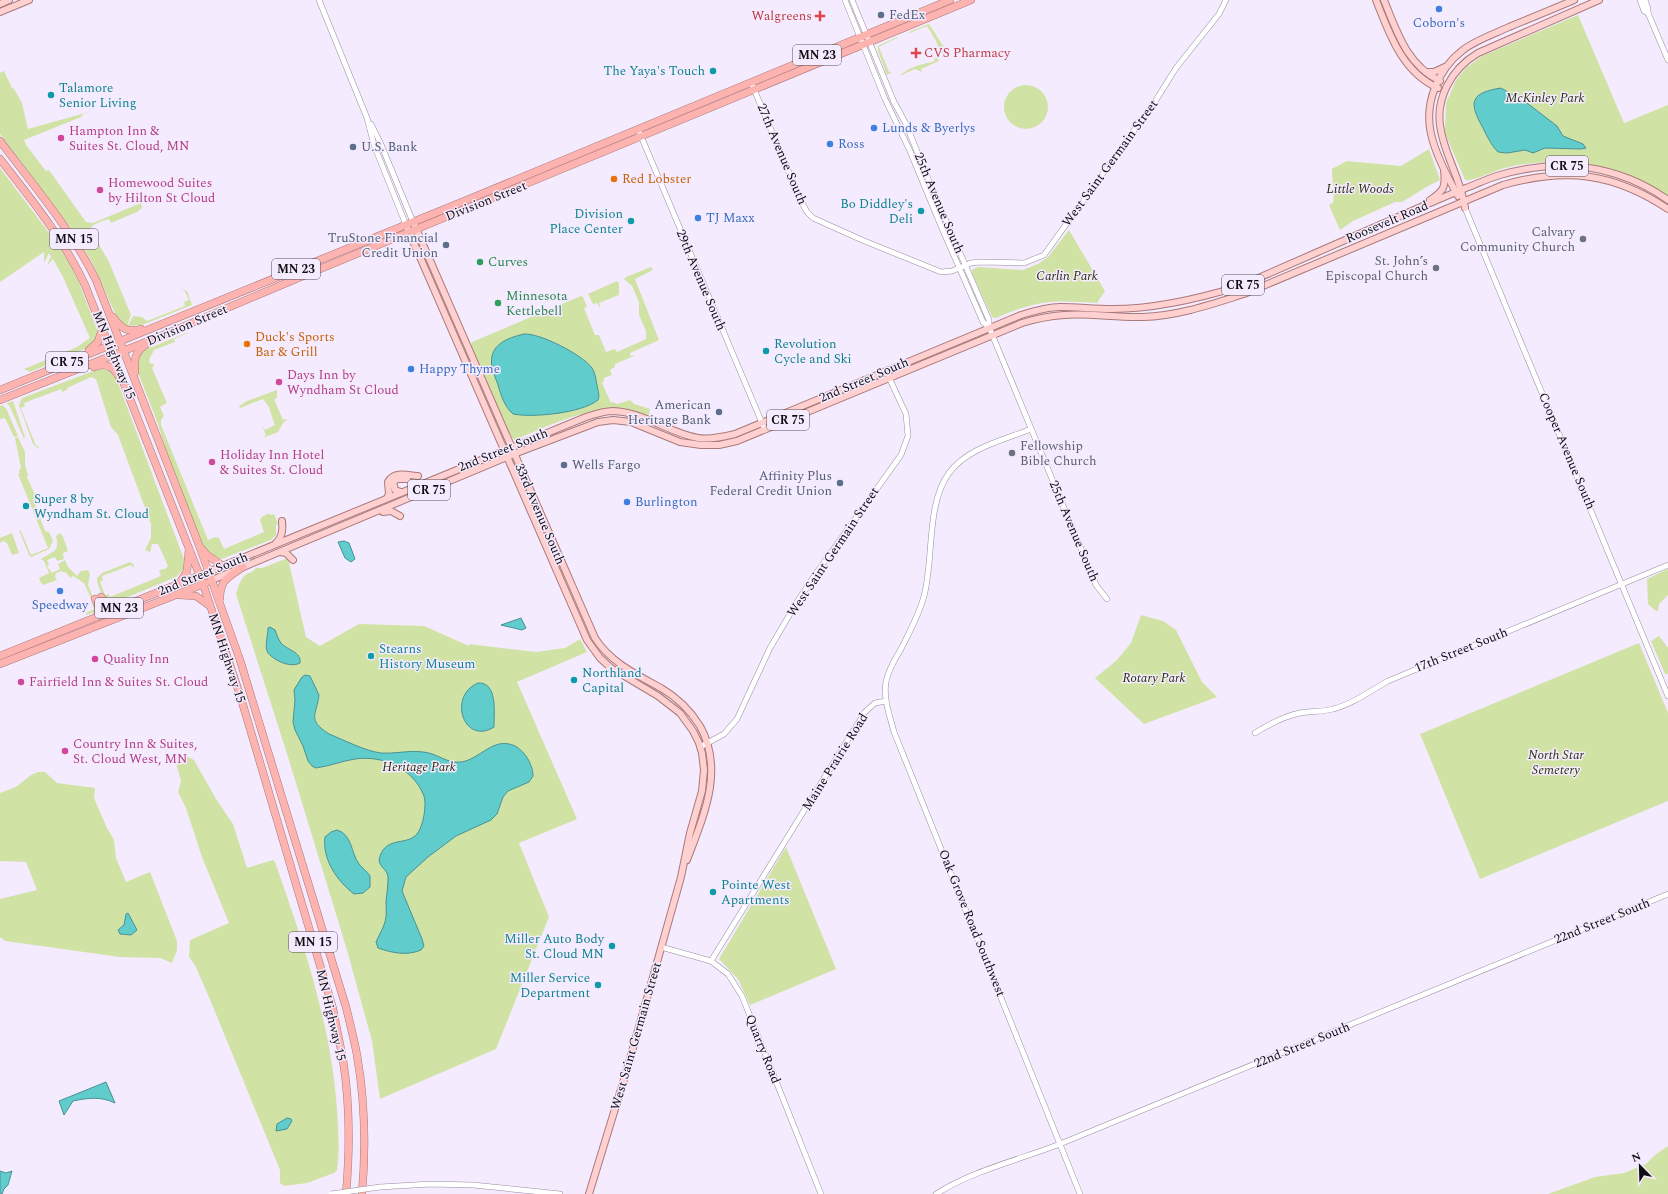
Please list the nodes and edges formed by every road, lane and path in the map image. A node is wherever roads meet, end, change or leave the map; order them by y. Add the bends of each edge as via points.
1 (9, 0) edge
2 (29, 0) edge
3 (320, 0) edge
4 (845, 0) edge
5 (852, 0) edge
6 (950, 0) edge
7 (971, 0) edge
8 (1226, 0) edge
9 (1376, 0) edge
10 (1384, 0) edge
11 (1574, 0) edge
12 (1599, 0) edge
13 (1640, 0) edge
14 (1645, 0) edge
15 (0, 4) edge
16 (0, 12) edge
17 (1648, 13) junction
18 (863, 36) junction
19 (867, 44) junction
20 (1668, 60) edge
21 (1449, 63) junction
22 (1425, 72) junction
23 (1438, 80) junction
24 (751, 82) junction
25 (1435, 87) junction
26 (1446, 88) junction
27 (754, 90) junction
28 (638, 130) junction
29 (641, 137) junction
30 (0, 141) edge
31 (1440, 157) junction
32 (0, 159) edge
33 (1459, 191) junction
34 (1668, 200) edge
35 (1463, 204) junction
36 (1668, 209) edge
37 (1413, 210) junction
38 (409, 223) junction
39 (413, 231) junction
40 (965, 266) junction
41 (959, 268) junction
42 (107, 307) junction
43 (170, 321) junction
44 (103, 328) junction
45 (989, 328) junction
46 (992, 335) junction
47 (161, 336) junction
48 (120, 341) junction
49 (110, 345) junction
50 (124, 351) junction
51 (114, 355) junction
52 (82, 356) junction
53 (886, 371) junction
54 (57, 377) junction
55 (889, 378) junction
56 (136, 382) junction
57 (0, 390) edge
58 (130, 394) junction
59 (0, 400) edge
60 (762, 422) junction
61 (1031, 429) junction
62 (765, 430) junction
63 (511, 447) junction
64 (503, 450) junction
65 (514, 454) junction
66 (506, 458) junction
67 (401, 492) junction
68 (387, 498) junction
69 (406, 500) junction
70 (371, 514) junction
71 (282, 521) dead end
72 (199, 545) junction
73 (272, 545) junction
74 (296, 545) junction
75 (189, 547) junction
76 (279, 552) junction
77 (1668, 565) edge
78 (223, 566) junction
79 (243, 567) junction
80 (208, 572) junction
81 (200, 575) junction
82 (212, 580) junction
83 (179, 584) junction
84 (203, 584) junction
85 (1622, 584) junction
86 (177, 595) junction
87 (1107, 599) dead end
88 (220, 604) junction
89 (210, 606) junction
90 (117, 609) junction
91 (97, 617) junction
92 (0, 656) edge
93 (0, 664) edge
94 (1668, 696) edge
95 (886, 701) junction
96 (1255, 733) dead end
97 (707, 744) junction
98 (700, 747) junction
99 (681, 877) junction
100 (1668, 894) edge
101 (661, 947) junction
102 (711, 961) junction
103 (1060, 1144) junction
104 (331, 1194) edge
105 (346, 1194) edge
106 (362, 1194) edge
107 (560, 1194) edge
108 (589, 1194) edge
109 (821, 1194) edge
110 (936, 1194) edge
111 (1080, 1194) edge

1 - 15 main road
2 - 16 main road
3 - 38 street via 367,118 376,149
4 - 18 street
5 - 18 street
6 - 18 highway, Division Street / MN 23
7 - 19 highway, Division Street / MN 23
8 - 40 street, West Saint Germain Street via 1219,14 1176,68 1156,100 1044,255 1024,263 980,262
9 - 25 main road via 1393,42 1404,59 1415,72
10 - 22 main road via 1406,51
11 - 21 main road via 1478,41 1462,50
12 - 26 main road via 1478,52 1463,64
13 - 17 street via 1644,11
14 - 17 street
17 - 20 street
18 - 19 street
18 - 24 highway, Division Street / MN 23
19 - 27 highway, Division Street / MN 23
19 - 40 street, 25th Avenue South via 906,124
19 - 41 street, 25th Avenue South via 878,82
21 - 22 main road via 1434,72
21 - 23 main road, Cooper Avenue South
22 - 23 main road
23 - 25 main road, Cooper Avenue South
23 - 26 main road
24 - 27 street, 27th Avenue South
24 - 28 highway, Division Street / MN 23
25 - 26 main road
25 - 31 main road, Cooper Avenue South via 1429,121 1431,136
26 - 33 main road, Cooper Avenue South via 1440,112 1440,128
27 - 29 highway, Division Street / MN 23
27 - 41 street, 27th Avenue South via 807,212 818,221 941,272
28 - 29 street, 29th Avenue South
28 - 38 highway, Division Street / MN 23
29 - 39 highway, Division Street / MN 23
29 - 60 street, 29th Avenue South
30 - 42 highway, MN Highway 15 / MN 15 via 75,241
31 - 33 main road, Cooper Avenue South
31 - 37 main road via 1444,175 1443,190
32 - 44 highway, MN Highway 15 / MN 15 via 73,259
33 - 34 main road, Roosevelt Road / CR 75 via 1499,175 1559,166 1592,168 1624,176
33 - 35 main road, Cooper Avenue South
33 - 37 main road, Roosevelt Road / CR 75
35 - 36 main road, Roosevelt Road / CR 75 via 1503,185 1528,178 1559,174 1590,176 1620,184 1649,196
35 - 46 main road, Roosevelt Road / CR 75 via 1252,291 1211,304 1144,317 1064,315 1040,318
35 - 85 street, Cooper Avenue South
37 - 45 main road, Roosevelt Road / CR 75 via 1240,286 1211,296 1145,307 1041,309
38 - 39 main road, 33rd Avenue South
38 - 43 highway, Division Street / MN 23
39 - 47 highway, Division Street / MN 23
39 - 63 main road, 33rd Avenue South
39 - 64 main road, 33rd Avenue South
40 - 41 street, West Saint Germain Street
40 - 45 street, 25th Avenue South via 989,320
41 - 45 street, 25th Avenue South
42 - 43 highway via 118,324 128,331
42 - 48 highway, MN Highway 15 / MN 15
43 - 48 highway, Division Street / MN 23
44 - 49 highway, MN Highway 15 / MN 15
44 - 52 highway via 96,345
45 - 46 street, 25th Avenue South
45 - 53 main road, 2nd Street South / CR 75
46 - 55 main road, 2nd Street South / CR 75
46 - 61 street, 25th Avenue South
47 - 50 highway, Division Street / MN 23
47 - 56 highway via 142,347 137,353 134,363
48 - 49 highway, Division Street / MN 23
48 - 50 highway, MN Highway 15 / MN 15
49 - 51 highway, MN Highway 15 / MN 15
49 - 52 highway, Division Street / CR 75
50 - 51 highway, Division Street / MN 23
50 - 56 highway, MN Highway 15 / MN 15
51 - 54 highway, Division Street / CR 75
51 - 58 highway, MN Highway 15 / MN 15
52 - 57 highway, Division Street / CR 75
53 - 55 street, West Saint Germain Street
53 - 60 main road, 2nd Street South / CR 75
54 - 58 highway via 71,376 106,365 116,372
54 - 59 highway, Division Street / CR 75
55 - 62 main road, 2nd Street South / CR 75
55 - 97 street, West Saint Germain Street via 906,414 908,436 901,455 797,602 770,648 737,719 724,734
56 - 72 highway, MN Highway 15 / MN 15
58 - 75 highway, MN Highway 15 / MN 15
60 - 62 street, 29th Avenue South
60 - 63 main road, 2nd Street South / CR 75 via 735,434 700,438 639,416 613,411 586,417
61 - 87 street, 25th Avenue South via 1096,585
61 - 95 street via 974,452 949,473 936,499 924,594 918,616 892,665 886,682
62 - 65 main road, 2nd Street South / CR 75 via 737,441 719,445 700,445 680,442 631,422 613,420 579,428
63 - 64 main road, 2nd Street South / CR 75
63 - 65 main road, 33rd Avenue South
64 - 66 main road, 33rd Avenue South
64 - 67 main road, 2nd Street South / CR 75
65 - 66 main road, 2nd Street South / CR 75
65 - 97 main road, 33rd Avenue South via 597,642 618,663 681,702 698,723
66 - 69 main road, 2nd Street South / CR 75
66 - 98 main road, 33rd Avenue South via 589,643 611,668 674,707 688,722
67 - 68 main road, 2nd Street South / CR 75
67 - 68 main road via 397,492 393,487 394,481 418,476 392,476 387,484
68 - 73 main road, 2nd Street South / CR 75
69 - 70 main road, 2nd Street South / CR 75
69 - 70 main road via 400,507 400,516 391,510
70 - 74 main road, 2nd Street South / CR 75
71 - 73 main road via 281,536
72 - 78 highway via 207,555
72 - 80 highway, MN Highway 15 / MN 15
73 - 78 main road, 2nd Street South / CR 75
74 - 76 main road, 2nd Street South / CR 75
74 - 76 main road via 293,560 286,553
75 - 81 highway, MN Highway 15 / MN 15
75 - 83 highway via 187,571
76 - 79 main road, 2nd Street South / CR 75
77 - 85 street, 17th Street South
78 - 80 main road, 2nd Street South / CR 75
79 - 82 main road, 2nd Street South / CR 75
79 - 88 highway via 223,582 220,589
80 - 81 highway, 2nd Street South / CR 75
80 - 82 highway, MN Highway 15 / MN 15
81 - 83 highway, 2nd Street South / CR 75
81 - 84 highway, MN Highway 15 / MN 15
82 - 84 highway, MN 23
82 - 88 highway, MN Highway 15 / MN 15
83 - 90 highway, 2nd Street South / MN 23
84 - 86 highway, MN 23
84 - 89 highway, MN Highway 15 / MN 15
85 - 94 street, Cooper Avenue South
85 - 96 street, 17th Street South via 1388,681 1353,702 1333,710 1288,716
86 - 89 highway via 196,596
86 - 93 highway, MN 23
88 - 106 highway, MN Highway 15 / MN 15 via 250,692 346,1007 357,1055 364,1116
89 - 105 highway, MN Highway 15 / MN 15 via 240,695 332,1009 343,1060 349,1118
90 - 91 highway, 2nd Street South / MN 23
90 - 91 highway via 98,598
91 - 92 highway, 2nd Street South / MN 23
95 - 102 street, Maine Prairie Road via 875,703 865,712
95 - 103 street, Oak Grove Road Southwest via 894,732
97 - 98 street, West Saint Germain Street
97 - 99 main road, West Saint Germain Street via 712,770 708,800
98 - 99 main road, West Saint Germain Street via 704,770 703,784
99 - 101 main road, West Saint Germain Street
100 - 103 street, 22nd Street South
101 - 102 street, Quarry Road
101 - 108 main road, West Saint Germain Street
102 - 109 street, Quarry Road via 728,974 742,996
103 - 110 street, 22nd Street South via 1012,1161
103 - 111 street, Oak Grove Road Southwest
104 - 107 street, bridge via 380,1187 431,1184

